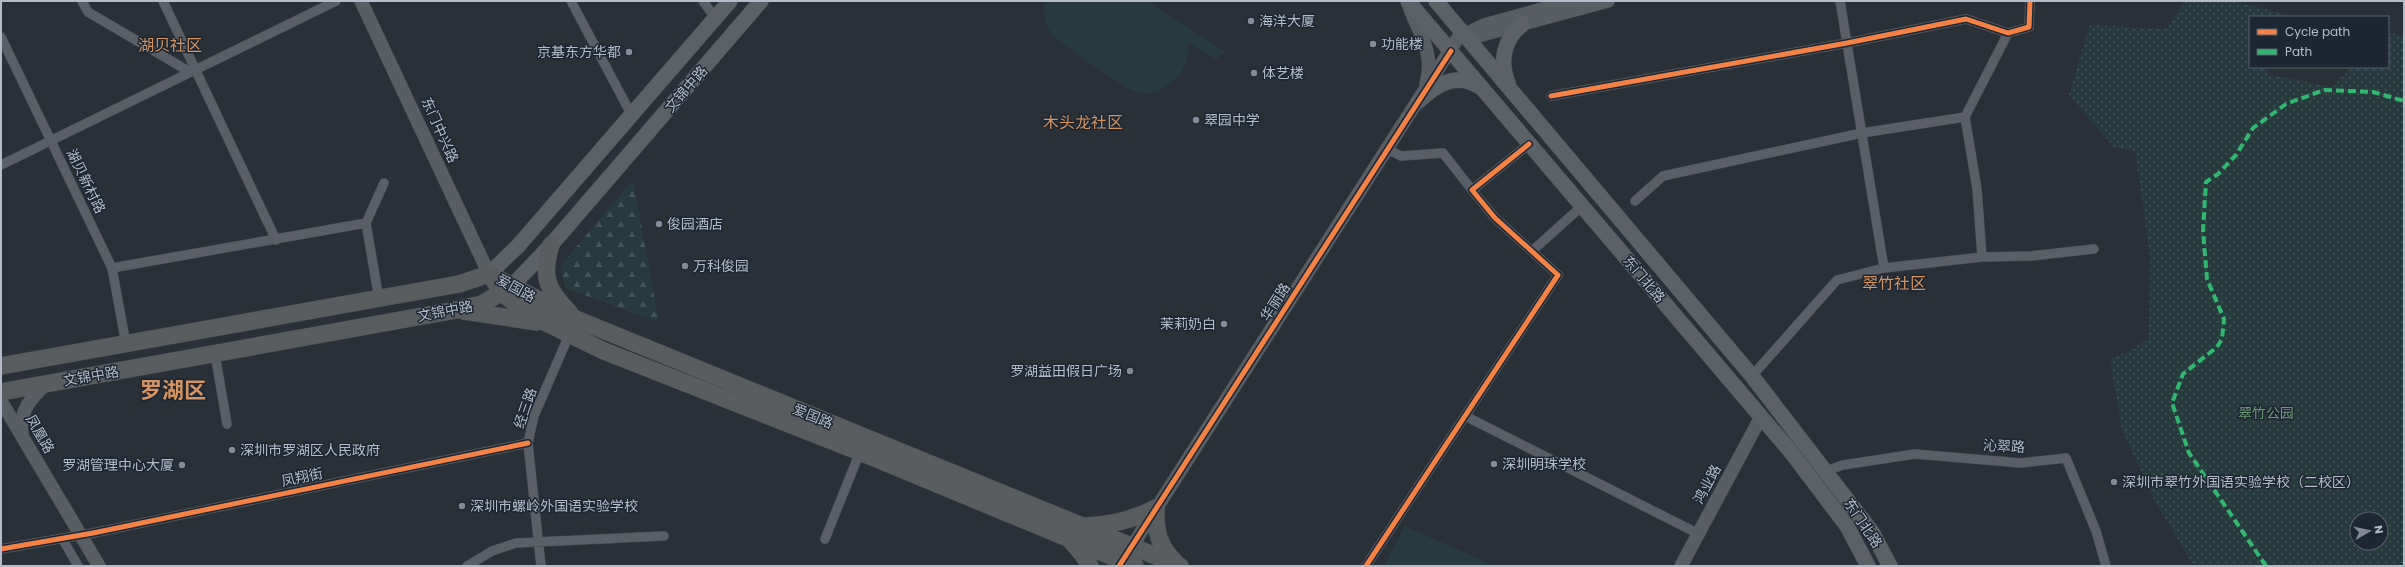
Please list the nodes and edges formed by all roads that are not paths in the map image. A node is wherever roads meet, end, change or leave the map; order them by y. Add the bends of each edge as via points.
1 (82, 1) edge
2 (163, 1) edge
3 (336, 1) edge
4 (361, 1) edge
5 (571, 1) edge
6 (703, 1) edge
7 (730, 1) edge
8 (1408, 1) edge
9 (1436, 1) edge
10 (1570, 1) edge
11 (1608, 1) edge
12 (1840, 1) edge
13 (2030, 1) edge
14 (761, 4) edge
15 (714, 18) junction
16 (1523, 24) junction
17 (2008, 33) junction
18 (1466, 36) junction
19 (1, 37) edge
20 (1847, 43) junction
21 (1451, 51) junction
22 (193, 71) junction
23 (1509, 85) junction
24 (1483, 90) junction
25 (1422, 96) junction
26 (1551, 96) dead end
27 (631, 114) junction
28 (1965, 117) junction
29 (1862, 133) junction
30 (51, 141) junction
31 (1529, 144) junction
32 (1387, 150) junction
33 (1, 165) edge
34 (384, 183) dead end
35 (1472, 190) junction
36 (1635, 201) dead end
37 (1582, 206) junction
38 (366, 223) junction
39 (276, 240) junction
40 (551, 246) junction
41 (2094, 249) dead end
42 (1532, 251) junction
43 (1982, 257) junction
44 (112, 268) junction
45 (1884, 268) junction
46 (489, 274) junction
47 (507, 290) junction
48 (379, 299) junction
49 (456, 310) junction
50 (545, 323) junction
51 (572, 327) junction
52 (126, 344) junction
53 (215, 354) junction
54 (1, 366) edge
55 (1752, 376) junction
56 (46, 384) junction
57 (1, 392) edge
58 (1, 401) edge
59 (1465, 416) junction
60 (1761, 417) junction
61 (227, 424) dead end
62 (23, 438) junction
63 (528, 443) junction
64 (860, 452) junction
65 (1826, 471) junction
66 (1156, 508) junction
67 (1081, 526) junction
68 (1699, 534) junction
69 (80, 535) junction
70 (664, 536) dead end
71 (62, 538) junction
72 (1068, 538) junction
73 (825, 540) dead end
74 (539, 541) junction
75 (1132, 546) junction
76 (1, 549) edge
77 (1126, 564) edge
78 (78, 566) edge
79 (99, 566) edge
80 (467, 566) edge
81 (541, 566) edge
82 (1090, 566) edge
83 (1179, 566) edge
84 (1366, 566) edge
85 (1681, 566) edge
86 (1868, 566) edge
87 (1890, 566) edge
88 (2106, 566) edge

1 - 22 street via 88,12
2 - 22 street
3 - 22 street
4 - 46 street, 东门中兴路
5 - 27 street
6 - 15 street
7 - 15 main road, 文锦中路
8 - 21 main road, 东门北路
8 - 25 street via 1430,56
9 - 18 main road, 东门北路
10 - 18 street via 1488,24
11 - 16 street
12 - 20 street
13 - 17 street via 2029,27
14 - 40 main road, 文锦中路
15 - 27 main road, 文锦中路
16 - 18 street
16 - 23 main road via 1514,30 1505,48 1504,69
17 - 20 street via 1966,19
17 - 28 street
18 - 21 street, 华丽路 via 1458,38
18 - 23 main road, 东门北路
19 - 30 street, 湖贝新村路
20 - 26 street
20 - 29 street
21 - 24 main road, 东门北路
21 - 25 street, 华丽路
22 - 30 street
22 - 39 street
23 - 55 main road, 东门北路
24 - 25 main road via 1472,82 1450,81 1439,84
24 - 31 main road, 东门北路
25 - 32 street, 华丽路
27 - 46 main road, 文锦中路 via 518,246
28 - 29 street
28 - 43 street via 1977,189
29 - 36 street via 1663,176
29 - 45 street
30 - 33 street
30 - 44 street, 湖贝新村路
31 - 35 street
31 - 37 main road, 东门北路
32 - 35 street via 1401,156 1442,153
32 - 66 street, 华丽路
34 - 38 street
35 - 42 street via 1495,218
37 - 42 street
37 - 60 main road, 东门北路
38 - 39 street
38 - 48 street
39 - 44 street
40 - 47 main road, 文锦中路
40 - 51 highway via 546,263 547,280 551,292
41 - 43 street via 2031,256
42 - 59 street via 1558,275
43 - 45 street
44 - 52 street, 湖贝新村路
45 - 55 street via 1837,280
46 - 47 highway, 爱国路
46 - 48 highway, 文锦中路 via 459,284
47 - 49 highway, 文锦中路 via 482,304
47 - 50 highway, 爱国路
47 - 51 highway, 爱国路
48 - 52 highway, 文锦中路
49 - 50 highway
49 - 53 highway, 文锦中路
50 - 51 highway, 爱国路
51 - 63 street, 经三路 via 534,416
51 - 64 highway, 爱国路 via 604,352
51 - 67 highway, 爱国路
52 - 54 highway, 文锦中路
53 - 56 highway, 文锦中路
53 - 61 street
55 - 65 main road, 东门北路
56 - 57 highway, 文锦中路
56 - 62 street via 32,396 24,413 21,427
58 - 62 street, 凤凰路
59 - 68 street
59 - 84 street
60 - 68 street, 鸿业路
60 - 86 main road, 东门北路 via 1848,526
62 - 69 street, 凤凰路
63 - 69 street, 凤翔街
63 - 74 street, 经三路
64 - 72 highway, 爱国路
64 - 73 street
65 - 87 main road, 东门北路 via 1872,532
65 - 88 street, 沁翠路 via 1843,465 1915,454 2021,463 2066,458 2096,531
66 - 67 highway via 1140,517 1123,522
66 - 75 street, 华丽路
66 - 83 highway via 1157,533 1162,546
67 - 75 highway, 爱国路
68 - 85 street, 鸿业路
69 - 71 street, 凤翔街
69 - 79 street, 凤凰路
70 - 74 street
71 - 76 street, 凤翔街
71 - 78 street
72 - 77 highway, 爱国路
72 - 82 highway via 1084,555
74 - 80 street via 516,543 492,551
74 - 81 street, 经三路
75 - 77 street, 华丽路
75 - 83 highway, 爱国路

